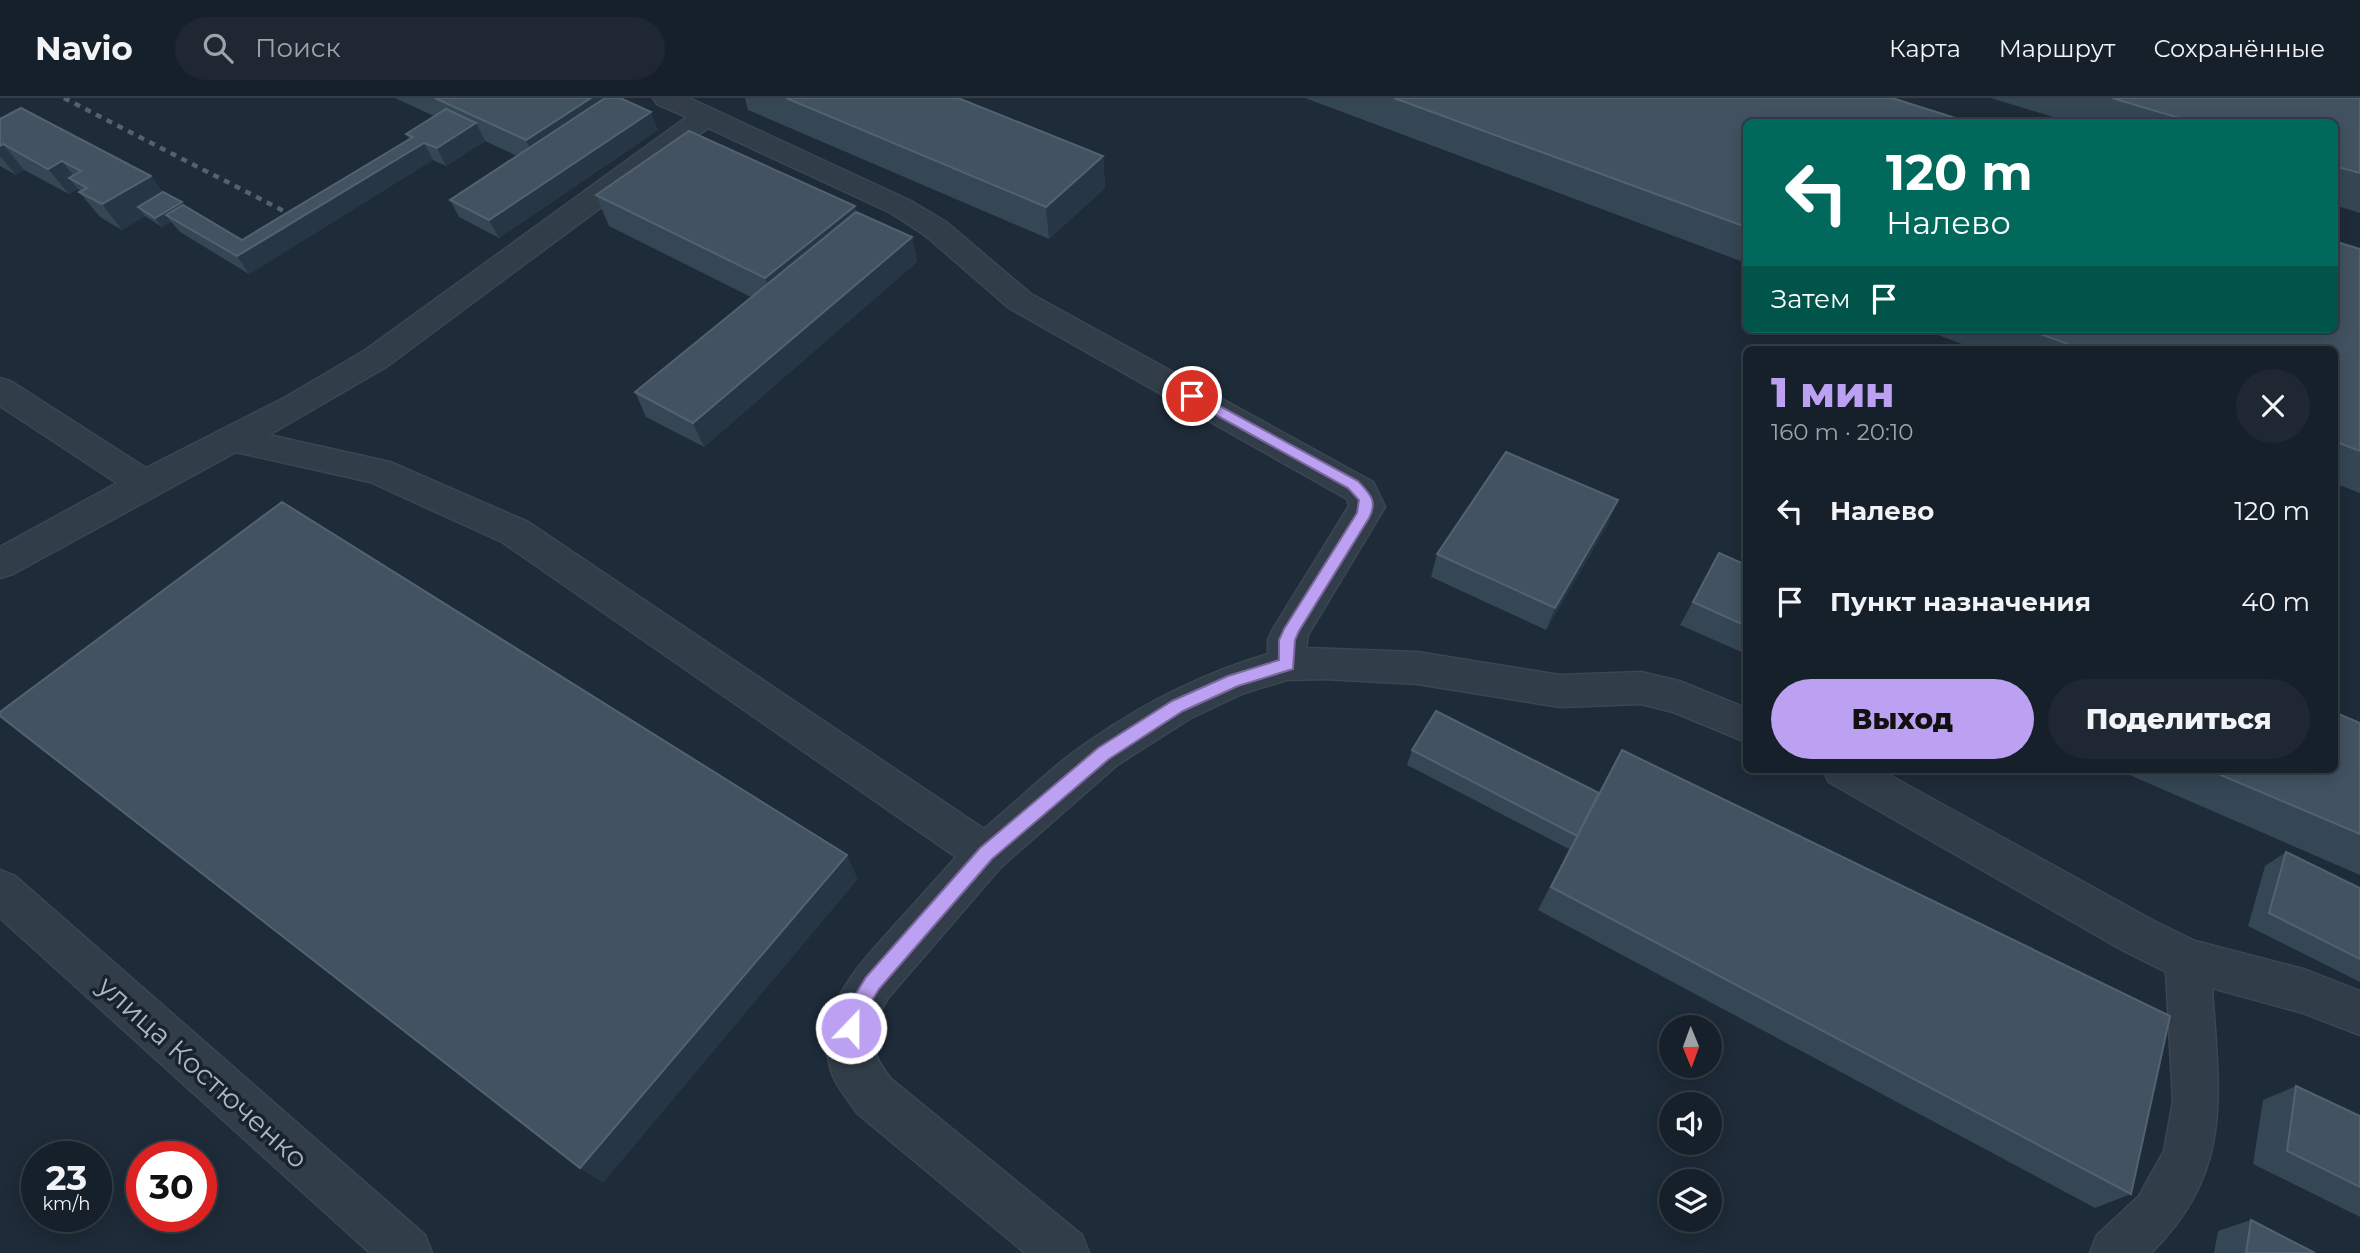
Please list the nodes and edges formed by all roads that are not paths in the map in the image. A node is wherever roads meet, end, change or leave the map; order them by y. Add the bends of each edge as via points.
1 (667, 98) edge
2 (705, 117) junction
3 (0, 390) edge
4 (233, 439) junction
5 (145, 484) junction
6 (0, 564) edge
7 (1287, 664) junction
8 (1743, 724) edge
9 (1848, 773) edge
10 (986, 854) junction
11 (0, 890) edge
12 (2188, 960) junction
13 (2360, 1013) edge
14 (407, 1253) edge
15 (1063, 1253) edge
16 (2115, 1253) edge

1 - 2 street
2 - 4 street via 374,359
2 - 7 street via 901,208 936,229 1020,302 1361,491 1367,507 1292,629
3 - 5 street
4 - 5 street
4 - 10 street via 378,471 515,532
5 - 6 street
7 - 8 street via 1417,668 1560,691 1642,688 1679,697
7 - 10 street via 1234,680 1177,706 1103,754
9 - 12 street
10 - 15 street via 866,993 854,1013 849,1044 853,1068 874,1096
11 - 14 street, улица Костюченко
12 - 13 street via 2303,990
12 - 16 street via 2196,1101 2188,1158 2156,1213

